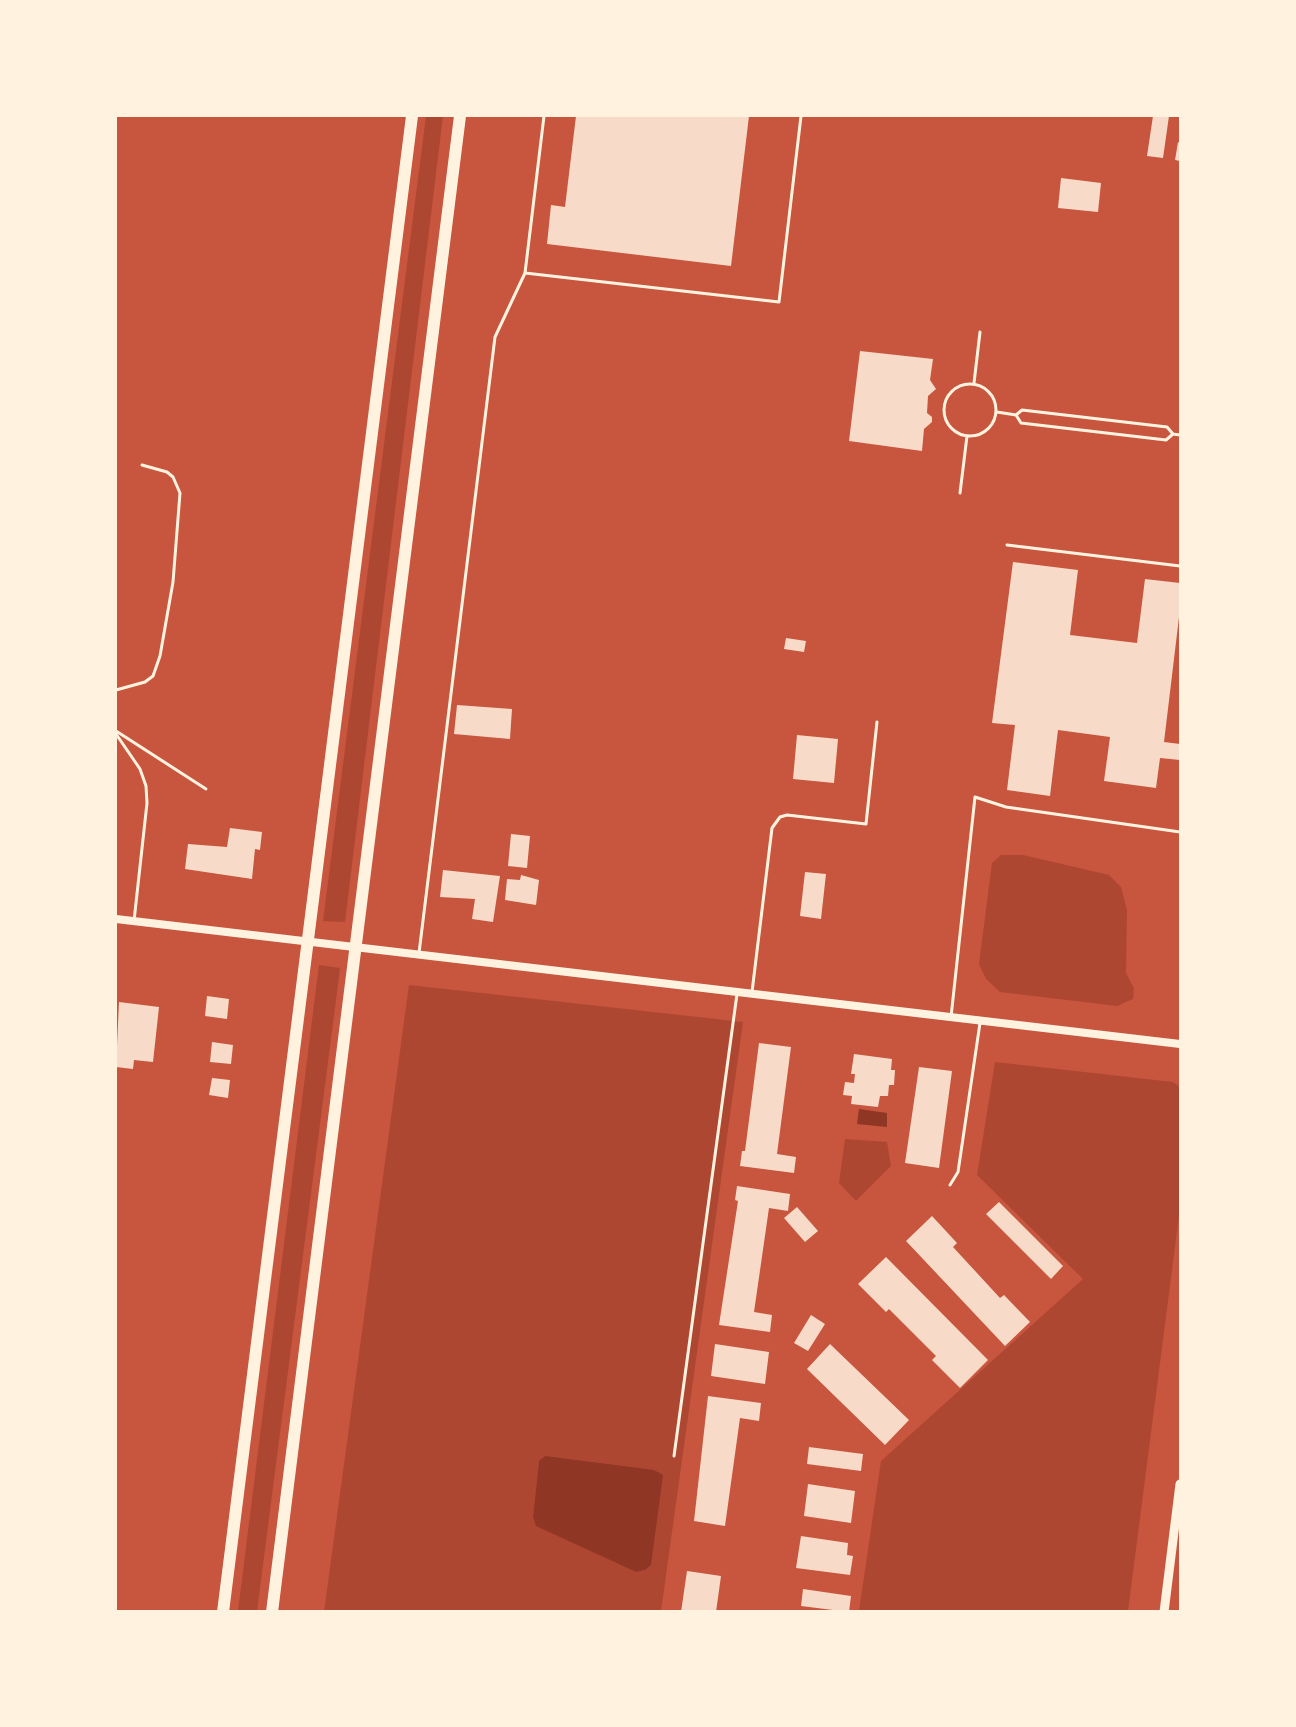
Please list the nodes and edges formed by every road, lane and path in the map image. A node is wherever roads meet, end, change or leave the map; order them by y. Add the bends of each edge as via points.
1 (412, 116) edge
2 (460, 116) edge
3 (543, 116) edge
4 (801, 116) edge
5 (525, 273) junction
6 (980, 332) dead end
7 (974, 383) junction
8 (997, 412) junction
9 (1016, 415) junction
10 (1173, 434) junction
11 (1180, 435) edge
12 (967, 436) junction
13 (142, 465) dead end
14 (960, 493) dead end
15 (1007, 545) dead end
16 (1180, 566) edge
17 (116, 690) edge
18 (877, 722) dead end
19 (116, 733) edge
20 (206, 789) dead end
21 (1180, 832) edge
22 (116, 919) edge
23 (134, 921) junction
24 (418, 954) junction
25 (738, 992) junction
26 (752, 994) junction
27 (951, 1017) junction
28 (980, 1020) junction
29 (1180, 1044) edge
30 (950, 1185) dead end
31 (674, 1456) dead end
32 (1180, 1484) edge
33 (223, 1611) edge
34 (272, 1611) edge
35 (1164, 1611) edge

1 - 33 highway
2 - 34 highway
3 - 5 lane
4 - 5 lane via 779,302
5 - 24 lane via 495,337
6 - 7 lane
7 - 8 lane via 988,390
7 - 12 lane via 957,386 944,406 952,429
8 - 9 lane
8 - 12 lane via 989,428
9 - 10 lane via 1022,410 1167,427
9 - 10 lane via 1021,423 1166,440
10 - 11 lane
12 - 14 lane
13 - 17 lane via 167,472 180,493 173,582 153,676
15 - 16 lane
18 - 26 lane via 866,824 787,815 780,817 772,828
19 - 20 lane
19 - 23 lane via 140,769 146,786
21 - 27 lane via 1006,807 975,797
22 - 23 street
23 - 24 street
24 - 25 street
25 - 26 street
25 - 31 lane
26 - 27 street
27 - 28 street
28 - 29 street
28 - 30 lane via 958,1172
32 - 35 main road

